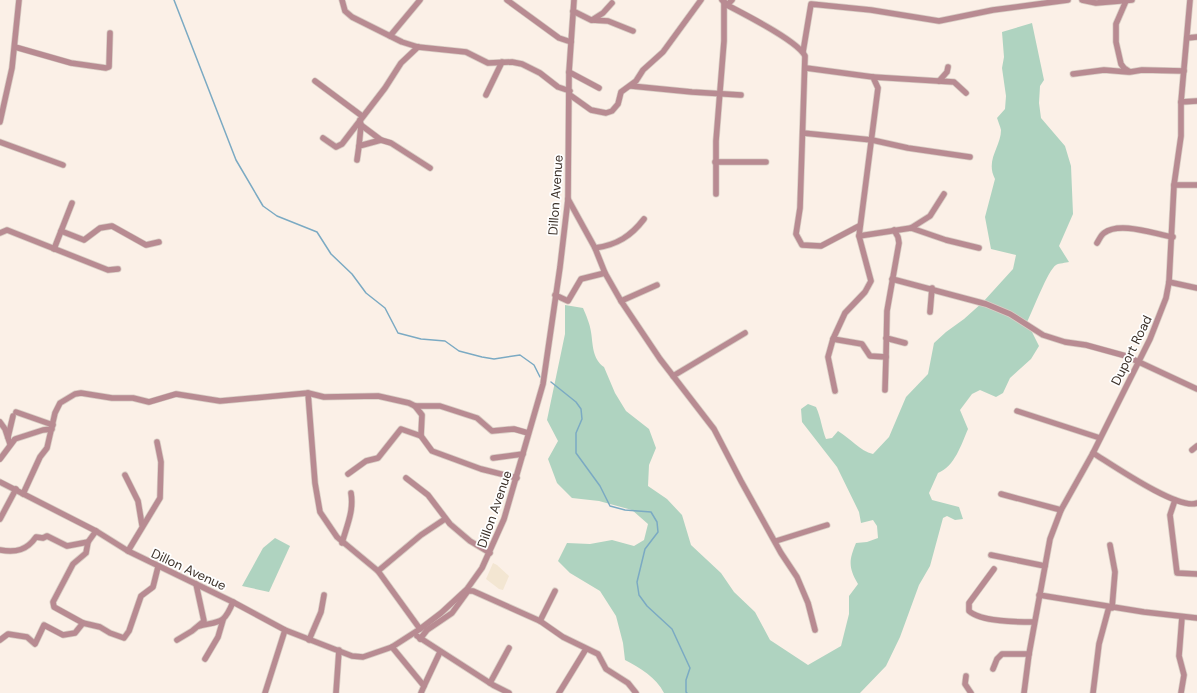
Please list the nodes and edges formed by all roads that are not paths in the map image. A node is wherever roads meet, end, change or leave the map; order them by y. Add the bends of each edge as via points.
1 (19, 0) edge
2 (342, 0) edge
3 (420, 0) edge
4 (507, 0) edge
5 (574, 0) edge
6 (701, 0) edge
7 (732, 0) edge
8 (1068, 0) edge
9 (1082, 0) edge
10 (1190, 0) edge
11 (1129, 1) edge
12 (515, 2) edge
13 (612, 2) dead end
14 (725, 2) edge
15 (573, 11) junction
16 (591, 20) junction
17 (633, 31) dead end
18 (110, 33) dead end
19 (390, 36) junction
20 (1197, 37) edge
21 (1187, 38) junction
22 (571, 42) junction
23 (15, 47) junction
24 (418, 47) junction
25 (803, 52) junction
26 (502, 62) junction
27 (948, 67) dead end
28 (806, 68) junction
29 (1184, 71) junction
30 (569, 72) junction
31 (1130, 72) junction
32 (1073, 74) dead end
33 (873, 77) junction
34 (314, 81) dead end
35 (939, 81) junction
36 (631, 86) junction
37 (599, 88) dead end
38 (570, 93) junction
39 (720, 93) junction
40 (966, 94) dead end
41 (486, 95) dead end
42 (740, 95) dead end
43 (1197, 101) edge
44 (1181, 102) junction
45 (361, 120) junction
46 (0, 122) edge
47 (803, 133) junction
48 (322, 138) dead end
49 (381, 140) junction
50 (872, 140) junction
51 (0, 142) edge
52 (359, 146) junction
53 (970, 157) dead end
54 (357, 160) dead end
55 (715, 162) junction
56 (766, 162) dead end
57 (62, 165) dead end
58 (430, 168) dead end
59 (1174, 185) junction
60 (1197, 185) edge
61 (716, 194) dead end
62 (944, 194) dead end
63 (568, 198) junction
64 (72, 203) dead end
65 (644, 219) dead end
66 (859, 226) junction
67 (910, 228) junction
68 (894, 230) junction
69 (61, 231) junction
70 (0, 233) edge
71 (859, 236) junction
72 (1173, 237) junction
73 (160, 242) dead end
74 (1097, 243) dead end
75 (595, 248) junction
76 (979, 248) dead end
77 (54, 249) junction
78 (118, 269) dead end
79 (605, 273) junction
80 (892, 279) junction
81 (1170, 282) junction
82 (657, 285) dead end
83 (932, 288) junction
84 (1197, 288) edge
85 (555, 295) junction
86 (621, 301) junction
87 (930, 312) dead end
88 (745, 332) dead end
89 (886, 338) junction
90 (834, 339) junction
91 (905, 343) dead end
92 (886, 357) junction
93 (1138, 361) junction
94 (673, 376) junction
95 (1197, 389) edge
96 (885, 390) dead end
97 (835, 391) dead end
98 (308, 393) junction
99 (415, 406) junction
100 (1017, 411) dead end
101 (0, 422) edge
102 (53, 428) junction
103 (528, 432) junction
104 (421, 436) junction
105 (8, 438) junction
106 (1100, 438) junction
107 (157, 442) dead end
108 (10, 444) junction
109 (1197, 446) edge
110 (1192, 450) dead end
111 (1093, 453) junction
112 (523, 454) junction
113 (493, 458) dead end
114 (0, 459) edge
115 (348, 474) dead end
116 (125, 475) dead end
117 (406, 478) dead end
118 (517, 478) junction
119 (0, 482) edge
120 (16, 490) junction
121 (351, 492) dead end
122 (23, 494) junction
123 (1001, 494) dead end
124 (1175, 500) junction
125 (1197, 503) edge
126 (1061, 510) junction
127 (0, 519) edge
128 (445, 519) junction
129 (827, 525) dead end
130 (142, 527) junction
131 (96, 531) junction
132 (776, 541) junction
133 (88, 542) junction
134 (342, 542) junction
135 (1110, 545) dead end
136 (0, 550) edge
137 (128, 551) junction
138 (490, 554) junction
139 (991, 555) dead end
140 (1045, 566) junction
141 (158, 567) junction
142 (994, 569) dead end
143 (378, 571) junction
144 (1197, 574) edge
145 (196, 584) junction
146 (555, 591) dead end
147 (324, 595) dead end
148 (1039, 595) junction
149 (233, 602) junction
150 (1111, 608) junction
151 (1182, 617) junction
152 (1197, 618) edge
153 (223, 620) junction
154 (540, 621) junction
155 (1034, 622) junction
156 (83, 623) junction
157 (198, 626) junction
158 (420, 629) junction
159 (285, 630) junction
160 (815, 630) dead end
161 (414, 633) junction
162 (420, 639) junction
163 (0, 640) edge
164 (177, 640) dead end
165 (310, 640) junction
166 (392, 647) junction
167 (509, 648) dead end
168 (586, 649) junction
169 (339, 650) junction
170 (440, 652) junction
171 (1029, 654) junction
172 (205, 659) dead end
173 (993, 669) dead end
174 (966, 676) dead end
175 (490, 683) junction
176 (424, 686) junction
177 (265, 693) edge
178 (336, 693) edge
179 (421, 693) edge
180 (509, 693) edge
181 (559, 693) edge
182 (636, 693) edge
183 (971, 693) edge
184 (1024, 693) edge
185 (1093, 693) edge
186 (1181, 693) edge

1 - 23 street
2 - 19 street via 345,11 352,17
3 - 19 street
4 - 12 street
5 - 15 street, Dillon Avenue
6 - 36 street via 663,52 643,70
7 - 14 street
8 - 25 street via 993,10 939,21 811,4
9 - 11 street via 1096,3
10 - 21 street, Duport Road
11 - 31 street via 1116,24 1116,42 1121,64
12 - 22 street via 559,38
13 - 16 street via 603,13
14 - 25 street
14 - 39 street
15 - 16 street
15 - 22 street, Dillon Avenue
16 - 17 street via 608,21
18 - 23 street via 109,67 106,68 70,64
19 - 24 street
20 - 21 street
21 - 29 street, Duport Road
22 - 30 street, Dillon Avenue
23 - 46 street
24 - 26 street via 466,52 488,62
24 - 45 street via 401,63
25 - 28 street
26 - 38 street via 526,66
26 - 41 street
27 - 35 street
28 - 33 street
28 - 47 street
29 - 31 street
29 - 44 street, Duport Road
30 - 37 street
30 - 38 street, Dillon Avenue
31 - 32 street via 1104,70
33 - 35 street
33 - 50 street via 878,88
34 - 45 street
35 - 40 street via 954,82
36 - 38 street via 624,90 618,104 606,113 591,110
36 - 39 street
38 - 63 street, Dillon Avenue
39 - 42 street
39 - 55 street
43 - 44 street
44 - 59 street, Duport Road via 1181,136
45 - 48 street via 339,146 331,145
45 - 49 street
45 - 52 street
47 - 50 street
47 - 66 street via 800,208 796,234 802,246 821,246
49 - 52 street
49 - 58 street via 403,149
50 - 53 street
50 - 66 street
51 - 57 street
52 - 54 street
55 - 56 street
55 - 61 street
59 - 60 street
59 - 72 street, Duport Road
62 - 67 street via 930,216
63 - 75 street
63 - 85 street, Dillon Avenue
64 - 69 street
65 - 75 street via 629,236 614,244
66 - 71 street
67 - 68 street
67 - 76 street
68 - 71 street
68 - 80 street via 899,243
69 - 73 street via 84,240 100,228 112,226 146,245
69 - 77 street
70 - 77 street via 7,230
71 - 90 street via 871,281 865,292 845,313
72 - 74 street via 1116,228 1104,233
72 - 81 street, Duport Road
75 - 79 street
77 - 78 street via 108,270
79 - 85 street via 581,278 568,301
79 - 86 street
80 - 83 street
80 - 89 street
81 - 84 street
81 - 93 street, Duport Road via 1161,314
82 - 86 street
83 - 87 street
83 - 93 street via 1010,314 1043,335
85 - 103 street, Dillon Avenue via 542,384
86 - 94 street
88 - 94 street
89 - 91 street
89 - 92 street
90 - 92 street via 862,344 870,356
90 - 97 street via 828,356
92 - 96 street
93 - 95 street
93 - 106 street, Duport Road
94 - 132 street via 714,429
98 - 99 street via 324,397 378,396
98 - 102 street via 220,401 176,394 149,402 81,393 70,396 60,403 55,413
98 - 134 street via 316,498 320,512
99 - 103 street via 440,406 477,418 492,430 514,428
99 - 104 street via 422,414
100 - 106 street
101 - 105 street
102 - 105 street via 14,414
102 - 108 street via 15,439
102 - 122 street via 47,448 40,457
103 - 112 street, Dillon Avenue
104 - 115 street via 401,429 378,458 366,461
104 - 118 street via 432,451 481,470
105 - 108 street
106 - 111 street, Duport Road
107 - 130 street via 161,462 160,498
108 - 114 street
109 - 110 street
111 - 124 street
111 - 126 street, Duport Road
112 - 113 street
112 - 118 street, Dillon Avenue
116 - 130 street via 138,501
117 - 128 street via 428,495
118 - 138 street, Dillon Avenue
119 - 120 street, Dillon Avenue
120 - 122 street, Dillon Avenue
120 - 127 street
121 - 134 street via 351,517
122 - 131 street, Dillon Avenue
123 - 126 street
124 - 125 street via 1186,504
124 - 144 street via 1170,515 1177,573
126 - 140 street, Duport Road via 1050,539
128 - 138 street via 470,541
128 - 143 street via 421,535
129 - 132 street
130 - 137 street
131 - 133 street
131 - 137 street, Dillon Avenue
132 - 160 street via 797,577 808,603
133 - 136 street via 67,546 47,536 36,537 31,545 23,549 11,552
133 - 156 street via 86,553 73,564 53,602 54,607
134 - 143 street
135 - 150 street via 1115,572
137 - 141 street, Dillon Avenue
138 - 158 street, Dillon Avenue via 467,589
139 - 140 street
140 - 148 street, Duport Road
141 - 145 street, Dillon Avenue
141 - 156 street via 153,587 141,596 129,631 124,638 100,627
142 - 155 street via 969,603 969,611 997,620
143 - 158 street
145 - 149 street, Dillon Avenue
145 - 157 street via 204,621
146 - 154 street
147 - 165 street via 322,612
148 - 150 street
148 - 155 street, Duport Road
149 - 153 street
149 - 159 street, Dillon Avenue
150 - 151 street
150 - 185 street via 1099,644
151 - 152 street
151 - 186 street via 1179,656 1184,676
153 - 157 street
153 - 172 street via 218,637
154 - 162 street via 496,600 468,591 452,613 427,630
154 - 168 street
155 - 171 street, Duport Road
156 - 163 street via 75,632 63,635 44,625 35,644 27,637 8,634
157 - 164 street
158 - 161 street, Dillon Avenue
159 - 165 street, Dillon Avenue
159 - 177 street
161 - 162 street
161 - 166 street, Dillon Avenue
162 - 170 street
165 - 169 street, Dillon Avenue
166 - 169 street, Dillon Avenue via 363,657 352,656
166 - 176 street
167 - 175 street
168 - 181 street
168 - 182 street via 598,654 606,669 628,684
169 - 178 street
170 - 175 street
170 - 176 street
171 - 173 street via 1002,654
171 - 184 street, Duport Road
174 - 183 street via 965,684
175 - 180 street
176 - 179 street

